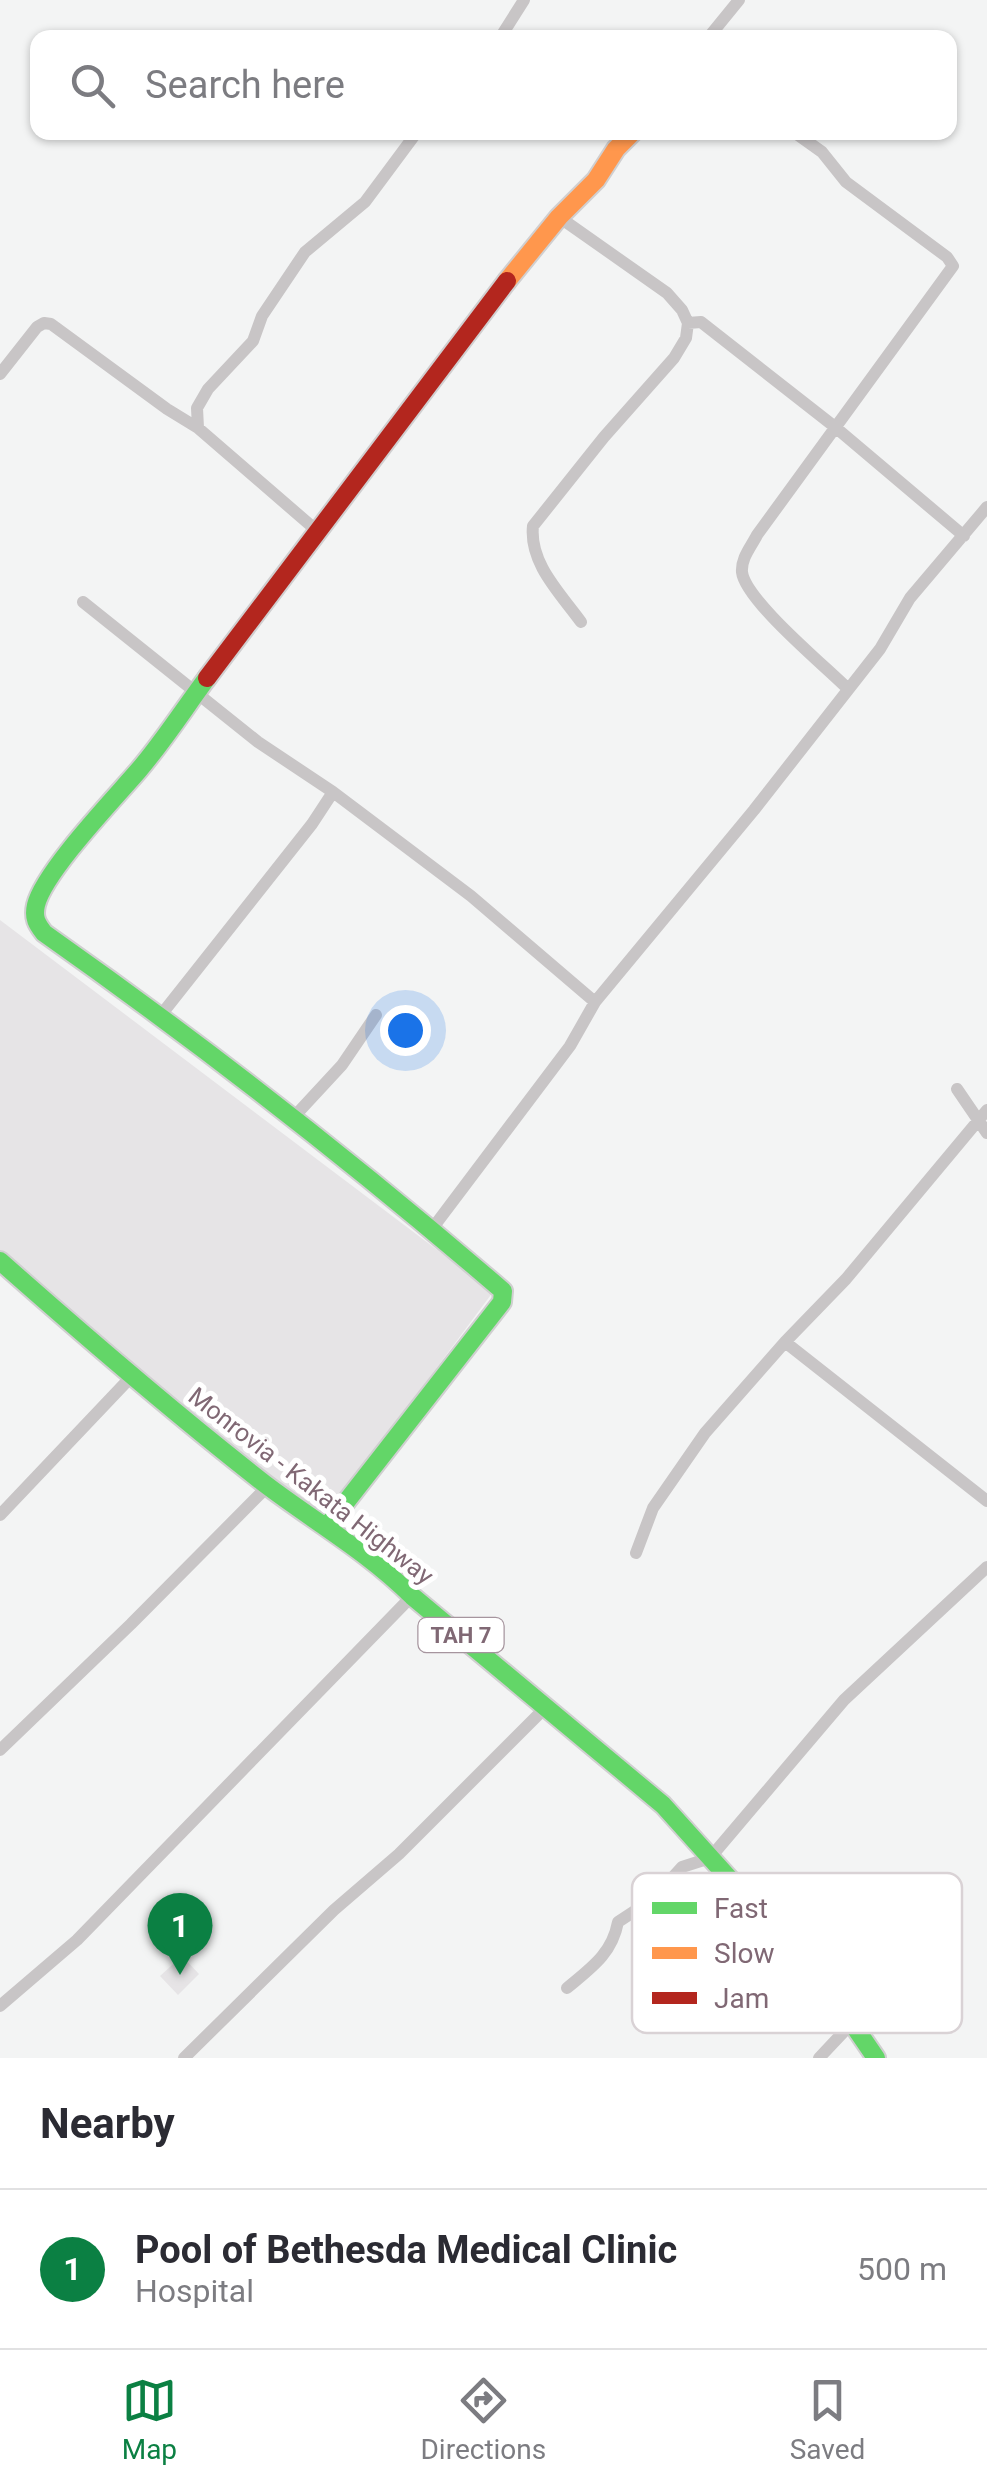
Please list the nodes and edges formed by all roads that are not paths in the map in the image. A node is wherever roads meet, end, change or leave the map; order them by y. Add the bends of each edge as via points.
1 (524, 0) edge
2 (738, 0) edge
3 (505, 30) edge
4 (714, 30) edge
5 (411, 140) edge
6 (626, 140) edge
7 (805, 140) edge
8 (559, 217) junction
9 (688, 323) junction
10 (0, 374) edge
11 (198, 428) junction
12 (835, 428) junction
13 (987, 507) edge
14 (316, 530) junction
15 (964, 536) junction
16 (83, 602) dead end
17 (580, 622) dead end
18 (848, 690) junction
19 (197, 693) junction
20 (333, 792) junction
21 (595, 1002) junction
22 (376, 1014) dead end
23 (161, 1015) junction
24 (956, 1089) dead end
25 (987, 1110) edge
26 (292, 1118) junction
27 (982, 1128) edge
28 (432, 1228) junction
29 (2, 1264) edge
30 (785, 1342) junction
31 (131, 1377) junction
32 (268, 1486) junction
33 (987, 1501) edge
34 (0, 1515) edge
35 (328, 1526) junction
36 (636, 1552) dead end
37 (987, 1567) edge
38 (412, 1596) junction
39 (547, 1706) junction
40 (0, 1750) edge
41 (710, 1858) junction
42 (677, 1873) edge
43 (724, 1873) edge
44 (632, 1912) edge
45 (568, 1988) dead end
46 (0, 2006) edge
47 (843, 2033) edge
48 (858, 2033) edge
49 (184, 2058) edge
50 (819, 2058) edge
51 (876, 2058) edge

1 - 3 street
2 - 4 street
5 - 11 street via 365,202 305,252 262,316 253,342 208,389 197,408
6 - 8 main road
7 - 12 street via 846,182 953,266
8 - 9 street via 667,293
8 - 14 main road
9 - 12 street via 700,322
9 - 17 street via 674,358 533,526 536,558
10 - 11 street via 44,322
11 - 14 street
12 - 15 street
12 - 18 street via 757,535 742,576 756,601
13 - 15 street
14 - 19 main road
15 - 18 street via 910,598
16 - 19 street
18 - 21 street
19 - 20 street
19 - 23 main road via 35,907 44,933
20 - 21 street via 471,896
20 - 23 street
21 - 28 street via 570,1046
22 - 26 street via 334,1075
23 - 26 main road
24 - 27 street
25 - 27 street
26 - 28 main road
27 - 30 street
28 - 35 main road via 504,1297
29 - 31 main road, Monrovia - Kakata Highway / TAH 7
30 - 33 street
30 - 36 street via 678,1468
31 - 32 main road, Monrovia - Kakata Highway / TAH 7
31 - 34 street
32 - 35 main road, Monrovia - Kakata Highway / TAH 7
32 - 40 street
35 - 38 main road, Monrovia - Kakata Highway / TAH 7
37 - 41 street via 844,1700
38 - 39 main road, Monrovia - Kakata Highway / TAH 7
38 - 46 street via 77,1940
39 - 41 main road, Monrovia - Kakata Highway / TAH 7 via 663,1805
39 - 49 street
41 - 42 street
41 - 43 main road, Monrovia - Kakata Highway / TAH 7
44 - 45 street via 618,1922 604,1957
47 - 50 street
48 - 51 main road, Monrovia - Kakata Highway / TAH 7

